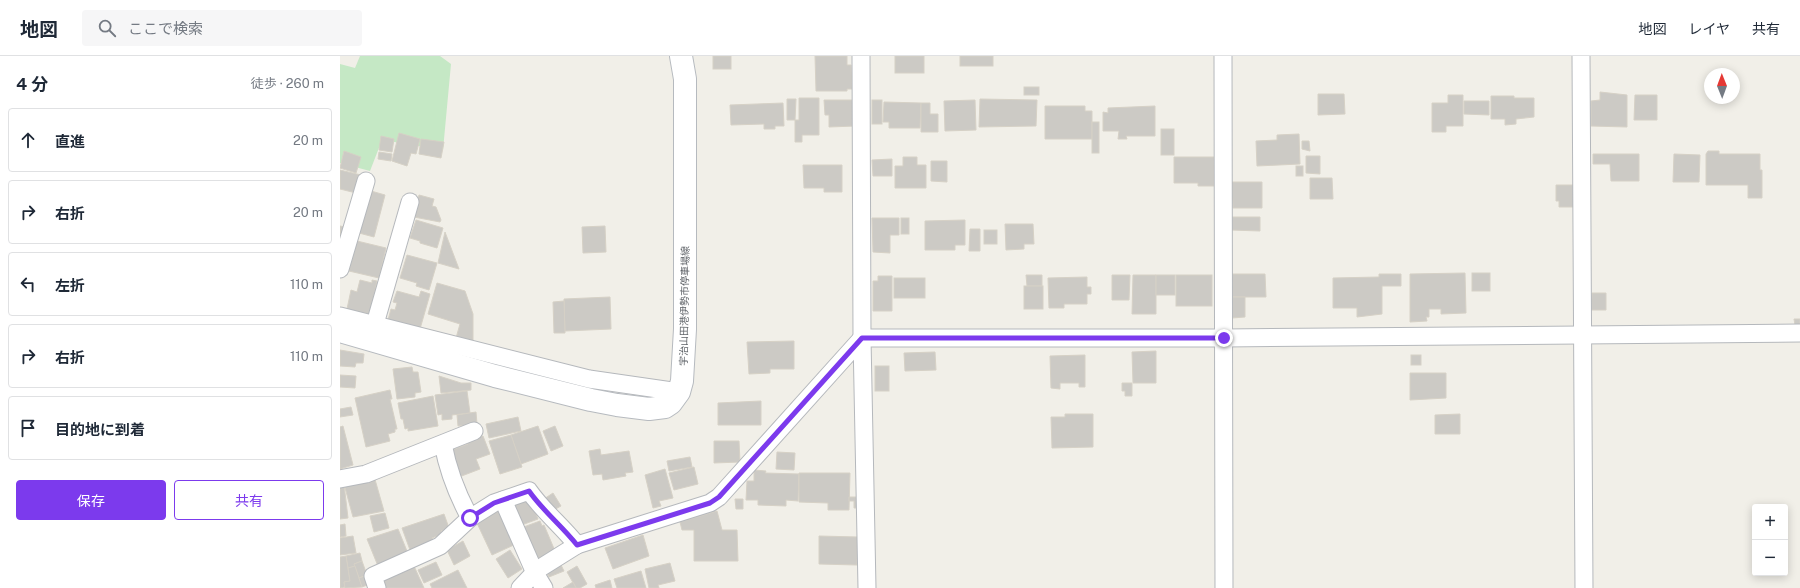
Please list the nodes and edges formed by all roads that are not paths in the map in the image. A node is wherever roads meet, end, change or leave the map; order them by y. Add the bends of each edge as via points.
1 (681, 56) edge
2 (861, 56) edge
3 (1223, 56) edge
4 (1581, 56) edge
5 (366, 181) dead end
6 (410, 202) dead end
7 (340, 269) edge
8 (340, 316) edge
9 (375, 324) junction
10 (340, 331) edge
11 (1800, 332) edge
12 (1583, 335) junction
13 (862, 338) junction
14 (1224, 338) junction
15 (679, 392) junction
16 (474, 432) dead end
17 (443, 444) junction
18 (340, 478) edge
19 (503, 500) junction
20 (470, 518) junction
21 (577, 545) junction
22 (535, 573) junction
23 (374, 587) edge
24 (520, 588) edge
25 (544, 588) edge
26 (867, 588) edge
27 (1224, 588) edge
28 (1584, 588) edge

1 - 15 main road, 宇治山田港伊勢市停車場線 via 684,80 685,329
2 - 13 street
3 - 14 street
4 - 12 street
5 - 7 street
6 - 9 street
8 - 9 street
9 - 15 street via 589,379
10 - 15 main road via 495,376 617,405 649,409 665,407
11 - 12 street
12 - 14 street
12 - 28 street
13 - 14 street
13 - 21 street via 719,497 710,503
13 - 26 street
14 - 27 street
16 - 17 street
17 - 18 street via 366,474
17 - 20 street via 456,491
19 - 20 street
19 - 21 street via 529,491 541,508
19 - 22 street
20 - 23 street via 440,546 373,576
21 - 22 street
22 - 24 street
22 - 25 street

